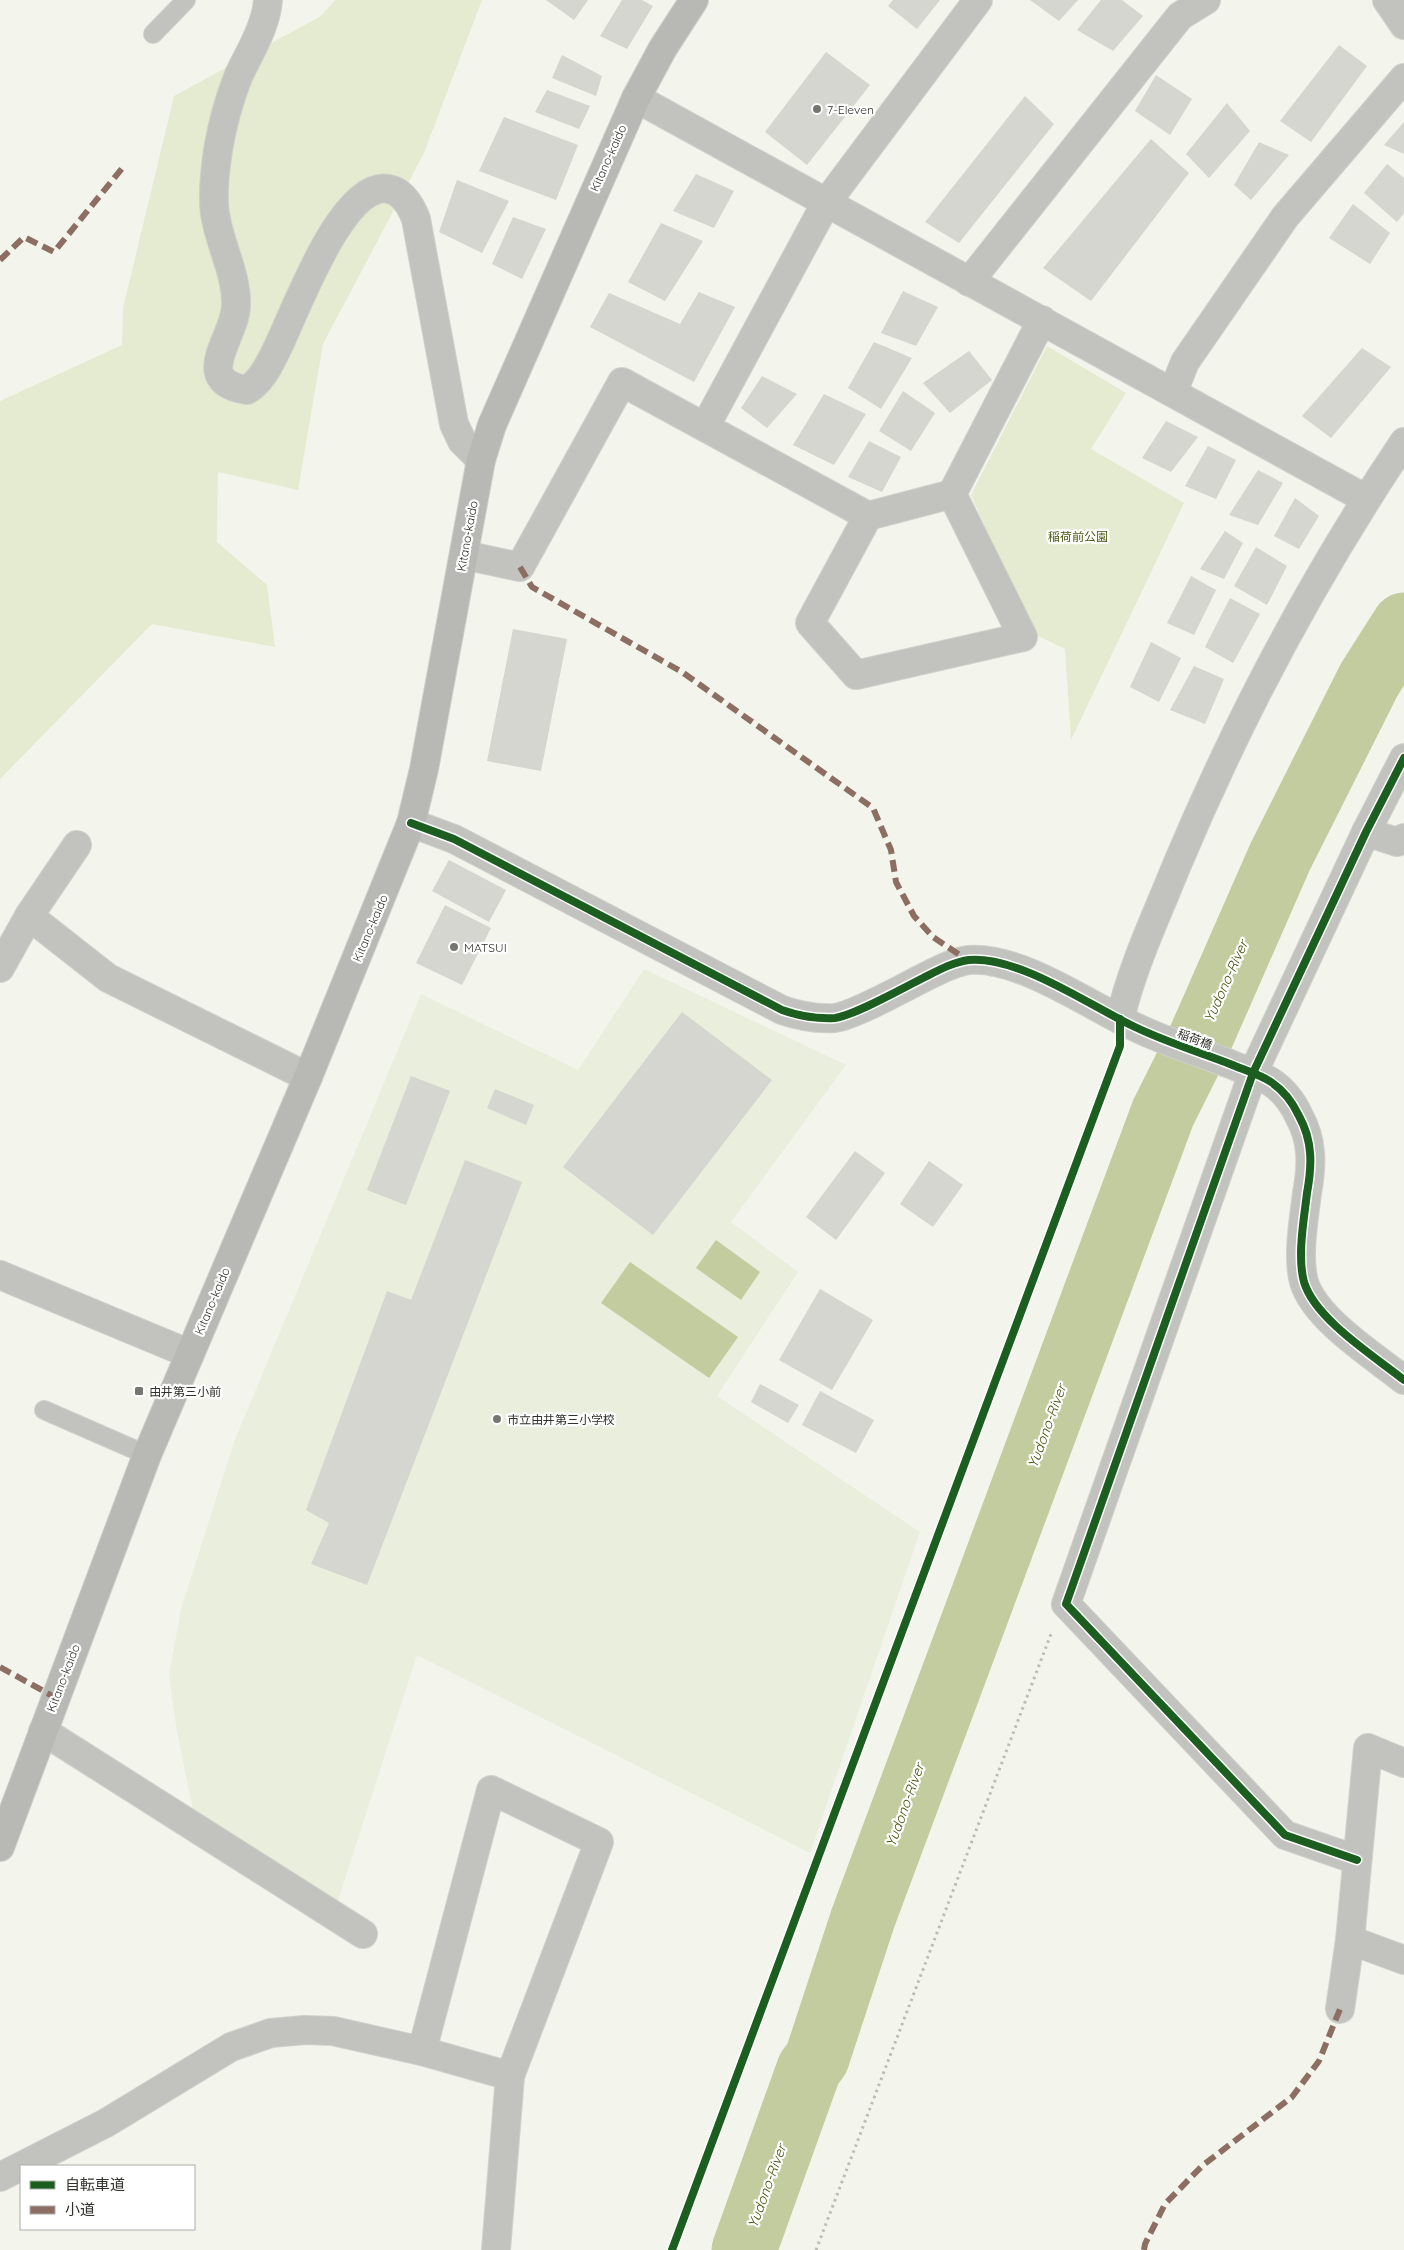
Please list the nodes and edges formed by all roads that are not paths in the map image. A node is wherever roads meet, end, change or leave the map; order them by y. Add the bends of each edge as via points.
1 (186, 0) edge
2 (268, 0) edge
3 (694, 0) edge
4 (978, 0) edge
5 (1206, 0) edge
6 (1387, 0) edge
7 (1175, 8) edge
8 (1404, 25) edge
9 (154, 34) dead end
10 (1404, 78) edge
11 (636, 98) junction
12 (826, 202) junction
13 (969, 282) junction
14 (1042, 320) junction
15 (1173, 392) junction
16 (705, 427) junction
17 (1404, 442) edge
18 (481, 460) junction
19 (952, 494) junction
20 (1366, 499) junction
21 (868, 516) junction
22 (464, 556) junction
23 (1404, 758) edge
24 (411, 823) junction
25 (1366, 832) junction
26 (1404, 838) edge
27 (78, 845) dead end
28 (29, 916) junction
29 (0, 968) edge
30 (1128, 1024) junction
31 (1249, 1072) junction
32 (308, 1077) junction
33 (0, 1275) edge
34 (190, 1354) junction
35 (1404, 1380) edge
36 (44, 1410) dead end
37 (147, 1455) junction
38 (43, 1731) junction
39 (1404, 1764) edge
40 (0, 1847) edge
41 (1357, 1860) junction
42 (363, 1934) dead end
43 (1350, 1940) junction
44 (1404, 1960) edge
45 (1340, 2009) dead end
46 (422, 2052) junction
47 (510, 2076) junction
48 (24, 2165) edge
49 (20, 2167) edge
50 (0, 2177) edge
51 (496, 2250) edge

1 - 9 lane
2 - 18 street via 264,18 229,104 214,183 215,214 236,296 236,314 219,352 222,381 232,388 247,390 257,384 339,223 352,206 372,191 396,190 416,218 454,424 462,441
3 - 11 main road, Kitano-kaido
4 - 12 street
5 - 7 street
6 - 8 street
7 - 13 street
10 - 15 street via 1285,217 1185,362
11 - 12 street
11 - 18 main road, Kitano-kaido via 504,394
12 - 13 street
12 - 16 street
13 - 14 street
14 - 15 street
14 - 19 street
15 - 20 street
16 - 21 street
16 - 22 street via 622,382 520,567
17 - 20 street
18 - 22 main road, Kitano-kaido
19 - 21 street
19 - 21 street via 1023,637 856,675 810,623
20 - 30 street via 1269,668 1204,802 1126,995
22 - 24 main road, Kitano-kaido
23 - 25 street
24 - 30 street, 稲荷橋 via 454,839 633,934 798,1016 836,1018 944,967 967,960 988,960 1089,1001
24 - 32 main road, Kitano-kaido
25 - 26 street via 1397,842
25 - 31 street
27 - 28 street
28 - 29 street
28 - 32 street via 108,978
30 - 31 street, 稲荷橋
31 - 35 street, 稲荷橋 via 1272,1083 1287,1098 1300,1116 1309,1140 1312,1167 1302,1235 1302,1269 1307,1288 1333,1324
31 - 41 street via 1066,1604 1285,1835
32 - 34 main road, Kitano-kaido
33 - 34 street
34 - 37 main road, Kitano-kaido
36 - 37 lane
37 - 38 main road, Kitano-kaido
38 - 40 main road, Kitano-kaido
38 - 42 street
39 - 41 street via 1368,1748
41 - 43 street
43 - 44 street
43 - 45 street
46 - 47 street
46 - 47 street via 491,1790 600,1842
46 - 48 street via 333,2031 271,2032 231,2047 106,2123
47 - 51 street
49 - 50 street

